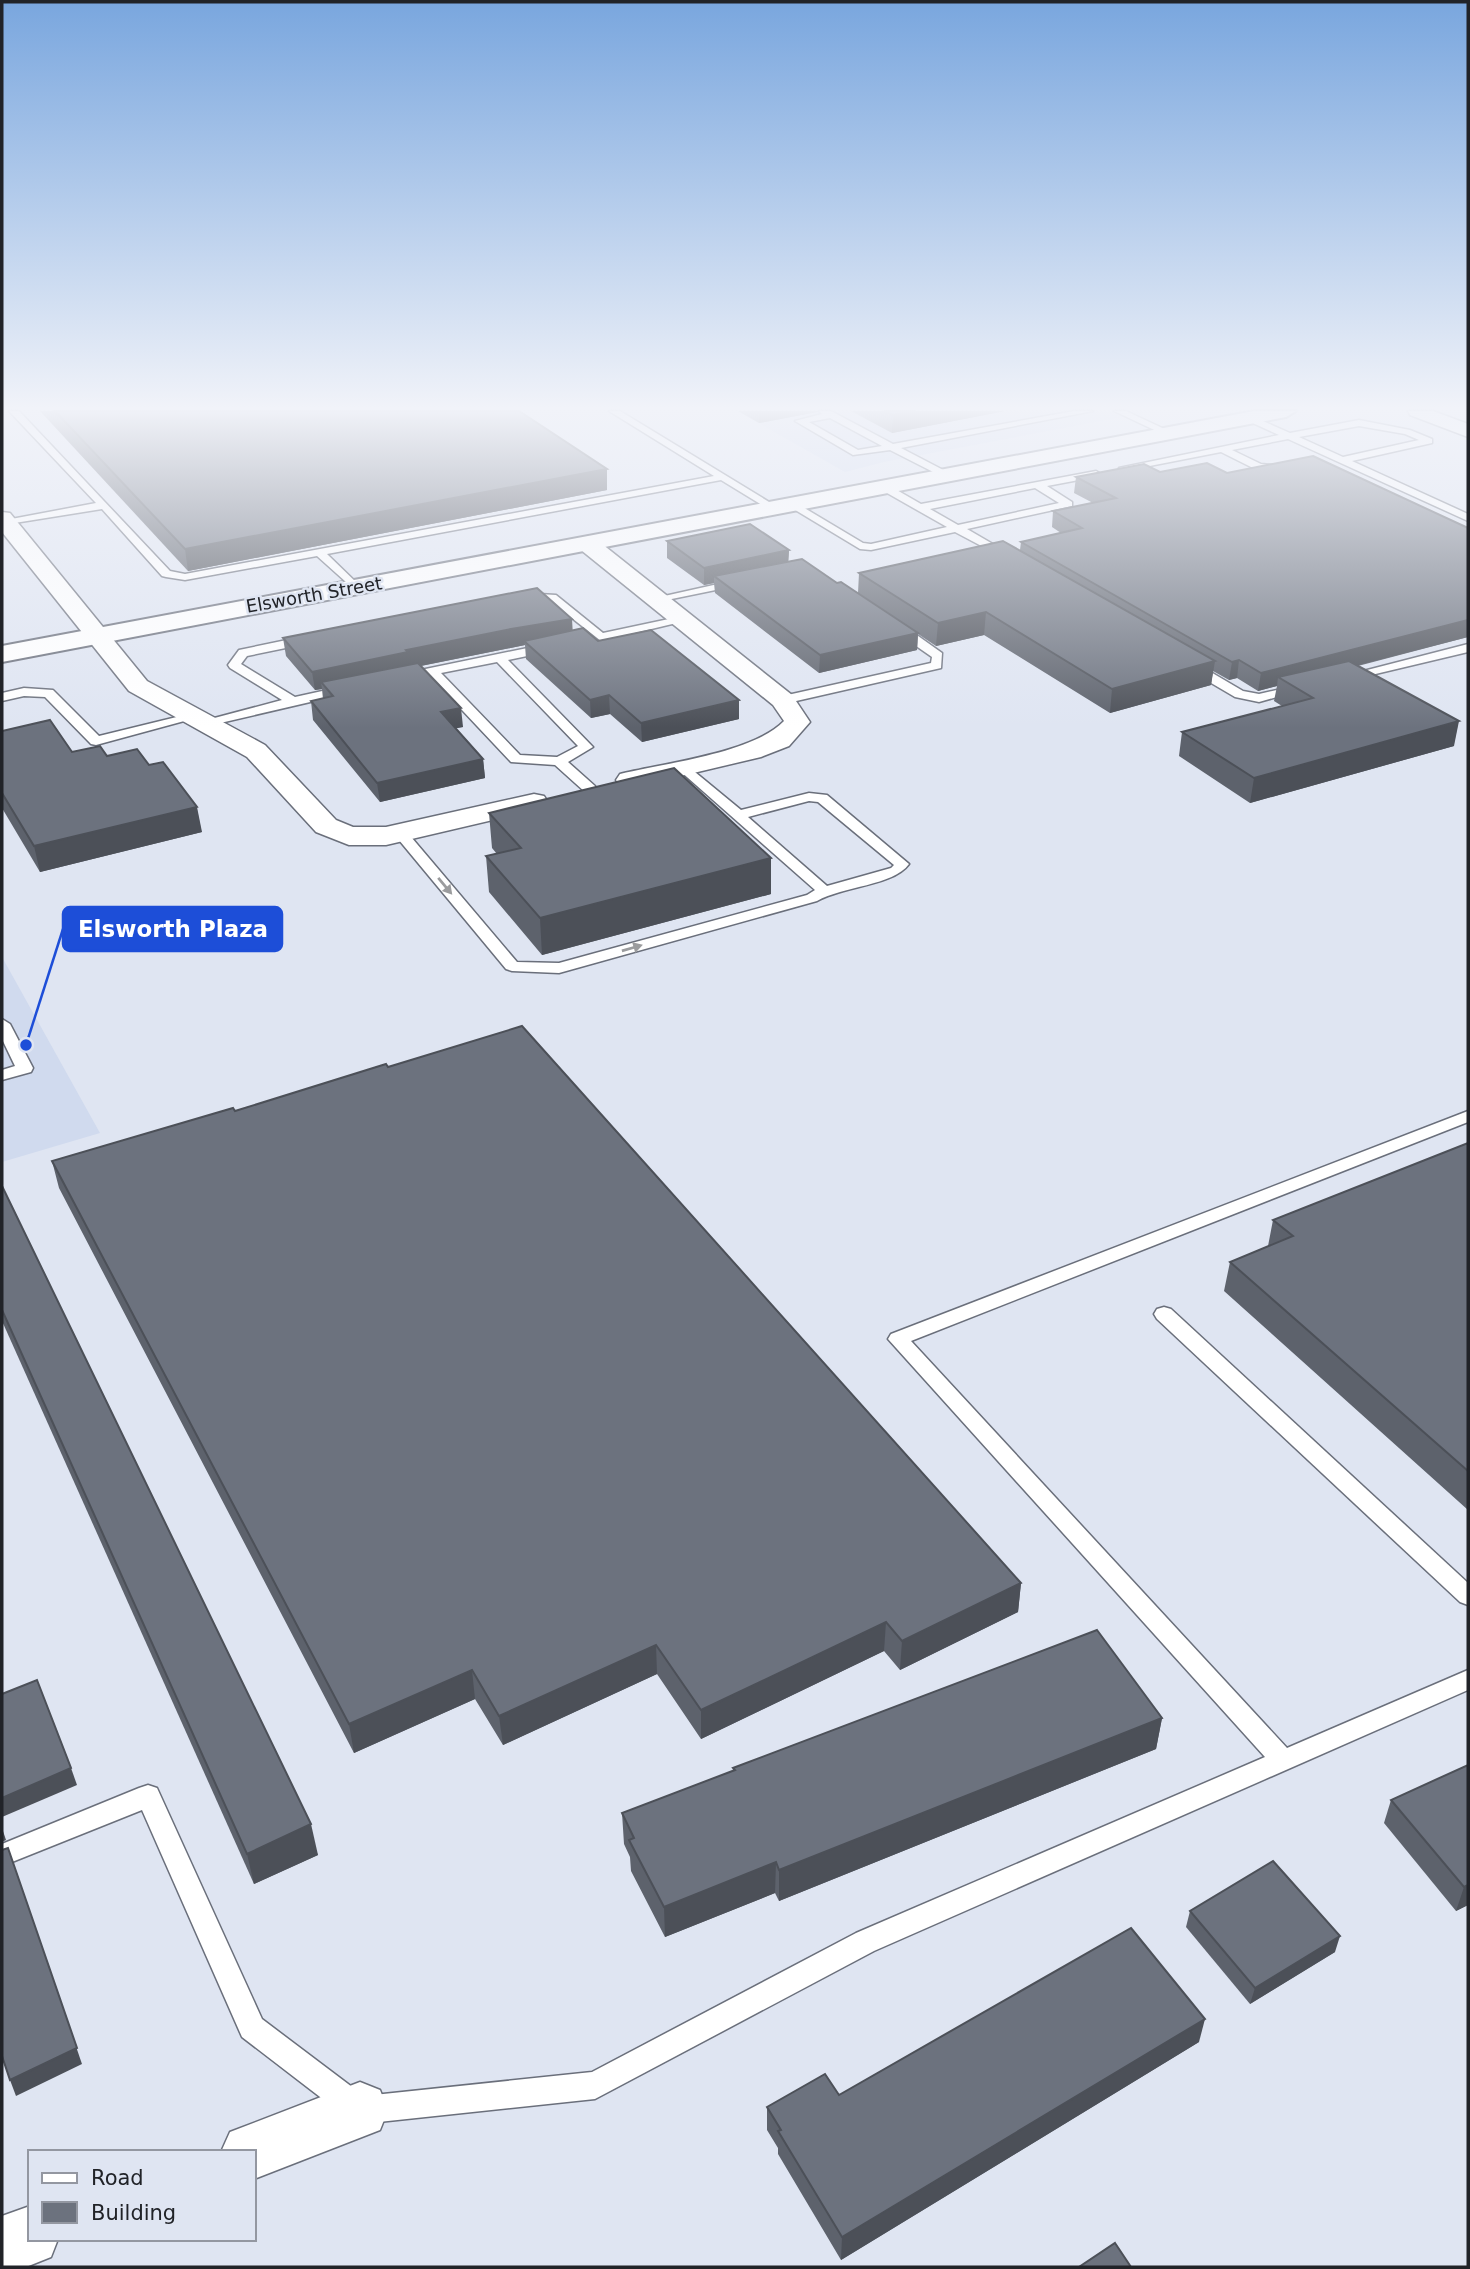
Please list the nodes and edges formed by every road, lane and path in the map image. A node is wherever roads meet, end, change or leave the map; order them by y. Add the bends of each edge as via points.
1 (25, 517) edge
2 (115, 517) edge
3 (508, 517) edge
4 (729, 517) edge
5 (805, 517) edge
6 (938, 517) edge
7 (1009, 517) edge
8 (4, 520) edge
9 (958, 528) junction
10 (589, 545) junction
11 (319, 552) junction
12 (1012, 559) edge
13 (753, 580) edge
14 (356, 588) junction
15 (657, 599) junction
16 (503, 600) edge
17 (683, 620) junction
18 (887, 620) edge
19 (99, 635) junction
20 (320, 637) edge
21 (563, 645) edge
22 (1468, 648) edge
23 (2, 654) edge
24 (500, 658) junction
25 (1179, 659) edge
26 (433, 672) junction
27 (395, 680) edge
28 (1337, 680) edge
29 (1311, 686) edge
30 (357, 688) edge
31 (2, 697) edge
32 (783, 700) junction
33 (293, 701) junction
34 (200, 721) junction
35 (559, 761) junction
36 (684, 767) junction
37 (590, 789) junction
38 (738, 816) junction
39 (401, 834) junction
40 (818, 894) junction
41 (2, 1024) edge
42 (2, 1075) edge
43 (1468, 1116) edge
44 (1164, 1314) dead end
45 (1468, 1596) edge
46 (1468, 1680) edge
47 (1283, 1760) junction
48 (2, 1856) edge
49 (360, 2110) junction
50 (255, 2150) edge
51 (28, 2237) edge
52 (2, 2246) edge

1 - 8 lane
2 - 11 lane via 166,574 185,577
3 - 11 lane
4 - 10 street, Elsworth Street
5 - 9 lane via 865,547
6 - 9 lane
7 - 9 lane
8 - 19 street
9 - 12 lane
10 - 14 street, Elsworth Street
10 - 15 street
11 - 14 lane
13 - 15 lane
14 - 19 street, Elsworth Street
15 - 17 street
16 - 17 lane via 529,594 552,597 594,638
17 - 32 street
18 - 32 lane via 932,650 938,656 937,665
19 - 23 street, Elsworth Street
19 - 34 street via 138,686
20 - 33 lane via 243,653 234,666
21 - 24 lane
22 - 28 lane
24 - 26 lane
24 - 35 lane via 586,747
25 - 29 lane via 1239,694 1259,698
26 - 27 lane
26 - 35 lane via 516,760
30 - 33 lane
31 - 34 lane via 49,693 62,717 96,741
32 - 36 street via 797,722 780,740
33 - 34 lane
34 - 39 street via 256,751 326,826 349,836
35 - 37 lane
36 - 37 street
36 - 38 lane
37 - 39 street
38 - 40 lane
38 - 40 lane via 808,797 822,799 902,864 897,871
39 -> 40 lane via 512,966 559,968
41 - 42 lane via 26,1068
43 - 47 lane via 898,1339
44 - 45 lane
46 - 47 lane
47 - 49 lane via 865,1942 596,2085
48 - 49 lane via 148,1796 252,2028
49 - 50 street
51 - 52 street

